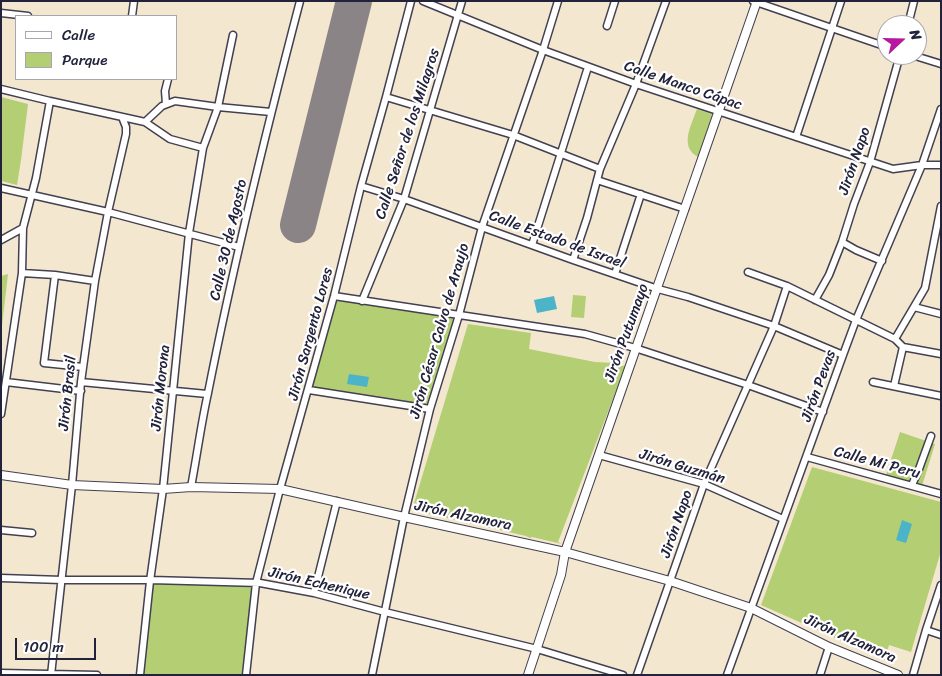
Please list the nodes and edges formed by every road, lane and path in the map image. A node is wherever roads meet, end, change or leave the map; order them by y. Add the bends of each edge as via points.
1 (134, 1) edge
2 (300, 1) edge
3 (411, 1) edge
4 (423, 1) edge
5 (462, 1) edge
6 (558, 1) edge
7 (615, 1) edge
8 (666, 1) edge
9 (841, 1) edge
10 (914, 1) edge
11 (755, 2) edge
12 (1, 13) edge
13 (19, 15) edge
14 (132, 15) edge
15 (458, 15) junction
16 (910, 15) edge
17 (607, 26) dead end
18 (832, 29) junction
19 (234, 35) dead end
20 (877, 44) edge
21 (543, 50) junction
22 (927, 60) edge
23 (941, 64) edge
24 (897, 65) edge
25 (588, 67) junction
26 (168, 80) edge
27 (636, 84) junction
28 (1, 89) edge
29 (386, 97) junction
30 (50, 102) junction
31 (166, 104) junction
32 (218, 107) junction
33 (430, 109) junction
34 (941, 109) edge
35 (718, 111) junction
36 (272, 112) junction
37 (122, 117) junction
38 (143, 122) junction
39 (126, 127) junction
40 (513, 135) junction
41 (796, 137) junction
42 (203, 148) junction
43 (562, 154) junction
44 (870, 162) junction
45 (922, 165) junction
46 (941, 166) edge
47 (600, 169) junction
48 (597, 180) junction
49 (361, 186) junction
50 (1, 188) edge
51 (641, 194) junction
52 (31, 195) junction
53 (404, 199) junction
54 (941, 206) edge
55 (685, 209) junction
56 (108, 212) junction
57 (482, 227) junction
58 (23, 228) junction
59 (189, 233) junction
60 (1, 240) edge
61 (842, 242) junction
62 (532, 245) junction
63 (239, 246) junction
64 (573, 260) junction
65 (882, 260) junction
66 (748, 272) dead end
67 (22, 273) junction
68 (615, 274) junction
69 (55, 275) junction
70 (95, 281) junction
71 (787, 286) junction
72 (658, 289) junction
73 (334, 296) junction
74 (815, 300) junction
75 (362, 301) junction
76 (914, 307) junction
77 (941, 314) edge
78 (459, 315) junction
79 (856, 320) junction
80 (774, 326) junction
81 (895, 339) junction
82 (903, 347) junction
83 (635, 348) junction
84 (941, 354) edge
85 (843, 355) junction
86 (83, 367) junction
87 (6, 382) junction
88 (81, 382) junction
89 (872, 382) dead end
90 (748, 385) junction
91 (894, 386) junction
92 (309, 390) junction
93 (80, 391) junction
94 (174, 391) junction
95 (207, 394) junction
96 (941, 396) edge
97 (430, 409) junction
98 (823, 412) junction
99 (1, 414) edge
100 (931, 436) dead end
101 (599, 455) junction
102 (807, 457) junction
103 (1, 475) edge
104 (704, 484) junction
105 (72, 485) junction
106 (912, 485) junction
107 (191, 487) junction
108 (163, 489) junction
109 (280, 489) junction
110 (941, 494) edge
111 (337, 502) junction
112 (404, 517) junction
113 (783, 518) junction
114 (1, 530) edge
115 (32, 533) dead end
116 (565, 552) junction
117 (1, 578) edge
118 (62, 580) junction
119 (151, 580) junction
120 (670, 582) junction
121 (256, 583) junction
122 (941, 585) edge
123 (314, 593) junction
124 (751, 608) junction
125 (385, 612) junction
126 (926, 630) junction
127 (941, 635) edge
128 (829, 647) junction
129 (537, 649) junction
130 (1, 672) edge
131 (51, 674) edge
132 (97, 675) edge
133 (140, 675) edge
134 (246, 675) edge
135 (372, 675) edge
136 (528, 675) edge
137 (623, 675) edge
138 (637, 675) edge
139 (727, 675) edge
140 (820, 675) edge
141 (898, 675) edge
142 (913, 675) edge

1 - 14 street
2 - 36 street, Calle 30 de Agosto
3 - 29 street, Jirón Sargento Lores
4 - 15 street, Calle Manco Cápac
5 - 15 street, Calle Señor de los Milagros
6 - 21 street, Jirón César Calvo de Araujo
7 - 17 street
8 - 27 street
9 - 18 street
10 - 16 street
11 - 18 street
11 - 35 street, Jirón Putumayo
12 - 13 street
15 - 21 street, Calle Manco Cápac
15 - 33 street, Calle Señor de los Milagros
18 - 20 street
18 - 41 street
19 - 32 street, Jirón Morona
21 - 25 street, Calle Manco Cápac
21 - 40 street, Jirón César Calvo de Araujo
22 - 23 street
24 - 44 street, Jirón Napo
25 - 27 street, Calle Manco Cápac
25 - 43 street
26 - 31 street
27 - 35 street, Calle Manco Cápac
27 - 47 street
28 - 30 street
29 - 33 street
29 - 49 street, Jirón Sargento Lores
30 - 37 street
30 - 52 street
31 - 32 street via 175,101
31 - 38 street
32 - 36 street
32 - 42 street, Jirón Morona
33 - 40 street
33 - 53 street, Calle Señor de los Milagros
34 - 45 street, Jirón Pevas
35 - 41 street, Calle Manco Cápac
35 - 55 street, Jirón Putumayo
36 - 63 street, Calle 30 de Agosto
37 - 38 street
37 - 39 street
38 - 39 street
38 - 42 street via 170,139
39 - 56 street, Jirón Brasil
40 - 43 street
40 - 57 street, Jirón César Calvo de Araujo
41 - 44 street, Calle Manco Cápac
42 - 59 street, Jirón Morona
43 - 47 street
43 - 62 street
44 - 45 street, Calle Manco Cápac via 893,169
44 - 61 street, Jirón Napo
45 - 46 street, Calle Manco Cápac
45 - 65 street, Jirón Pevas
47 - 48 street
48 - 51 street
48 - 64 street
49 - 53 street, Calle Estado de Israel
49 - 73 street, Jirón Sargento Lores
50 - 52 street
51 - 55 street
51 - 68 street
52 - 56 street
52 - 58 street
53 - 57 street, Calle Estado de Israel
53 - 75 street, Calle Señor de los Milagros
54 - 76 street via 925,288
55 - 72 street, Jirón Putumayo
56 - 59 street
56 - 70 street, Jirón Brasil
57 - 62 street, Calle Estado de Israel
57 - 78 street, Jirón César Calvo de Araujo
58 - 60 street
58 - 67 street
59 - 63 street
59 - 94 street, Jirón Morona
61 - 65 street
61 - 74 street, Jirón Napo
62 - 64 street, Calle Estado de Israel
63 - 95 street, Calle 30 de Agosto
64 - 68 street, Calle Estado de Israel
65 - 79 street, Jirón Pevas
66 - 71 street
67 - 69 street
67 - 87 street
68 - 72 street, Calle Estado de Israel
69 - 70 street
69 - 86 street via 44,363
70 - 86 street, Jirón Brasil
71 - 74 street
71 - 80 street, Jirón Napo
72 - 80 street, Calle Estado de Israel
72 - 83 street, Jirón Putumayo
73 - 75 street
73 - 92 street, Jirón Sargento Lores
74 - 79 street
75 - 78 street
76 - 77 street
76 - 81 street
78 - 83 street via 585,334
78 - 97 street, Jirón César Calvo de Araujo
79 - 81 street
79 - 85 street, Jirón Pevas
80 - 85 street, Calle Estado de Israel
80 - 90 street, Jirón Napo
81 - 82 street
82 - 84 street
82 - 91 street
83 - 90 street
83 - 101 street, Jirón Putumayo
85 - 98 street, Jirón Pevas
86 - 88 street, Jirón Brasil
87 - 93 street
87 - 99 street
88 - 93 street, Jirón Brasil
88 - 94 street
89 - 91 street
90 - 98 street
90 - 104 street, Jirón Napo
91 - 96 street
92 - 97 street
92 - 109 street, Jirón Sargento Lores
93 - 105 street, Jirón Brasil
94 - 95 street
94 - 108 street, Jirón Morona
95 - 107 street, Calle 30 de Agosto
97 - 112 street, Jirón César Calvo de Araujo
98 - 102 street, Jirón Pevas
100 - 106 street
101 - 104 street, Jirón Guzmán
101 - 116 street, Jirón Putumayo
102 - 106 street, Calle Mi Peru
102 - 113 street, Jirón Pevas
103 - 105 street, Jirón Alzamora
104 - 113 street, Jirón Guzmán
104 - 120 street, Jirón Napo
105 - 108 street, Jirón Alzamora
105 - 118 street, Jirón Brasil
106 - 110 street, Calle Mi Peru
107 - 108 street, Jirón Alzamora
107 - 109 street, Jirón Alzamora
108 - 119 street, Jirón Morona
109 - 111 street, Jirón Alzamora
109 - 121 street, Jirón Sargento Lores
111 - 112 street, Jirón Alzamora
111 - 123 street
112 - 116 street, Jirón Alzamora
112 - 125 street, Jirón César Calvo de Araujo
113 - 124 street, Jirón Pevas
114 - 115 street
116 - 120 street, Jirón Alzamora
116 - 129 street, Jirón Putumayo via 561,575
117 - 118 street, Jirón Echenique
118 - 119 street, Jirón Echenique
118 - 131 street, Jirón Brasil
119 - 121 street, Jirón Echenique
119 - 133 street, Jirón Morona
120 - 124 street, Jirón Alzamora
120 - 138 street, Jirón Napo
121 - 123 street, Jirón Echenique
121 - 134 street, Jirón Sargento Lores
122 - 126 street
123 - 125 street, Jirón Echenique
124 - 128 street, Jirón Alzamora
124 - 139 street, Jirón Pevas
125 - 129 street, Jirón Echenique
125 - 135 street, Jirón César Calvo de Araujo
126 - 127 street
126 - 142 street
128 - 140 street
128 - 141 street, Jirón Alzamora
129 - 136 street, Jirón Putumayo
129 - 137 street, Jirón Echenique
130 - 131 street
131 - 132 street

